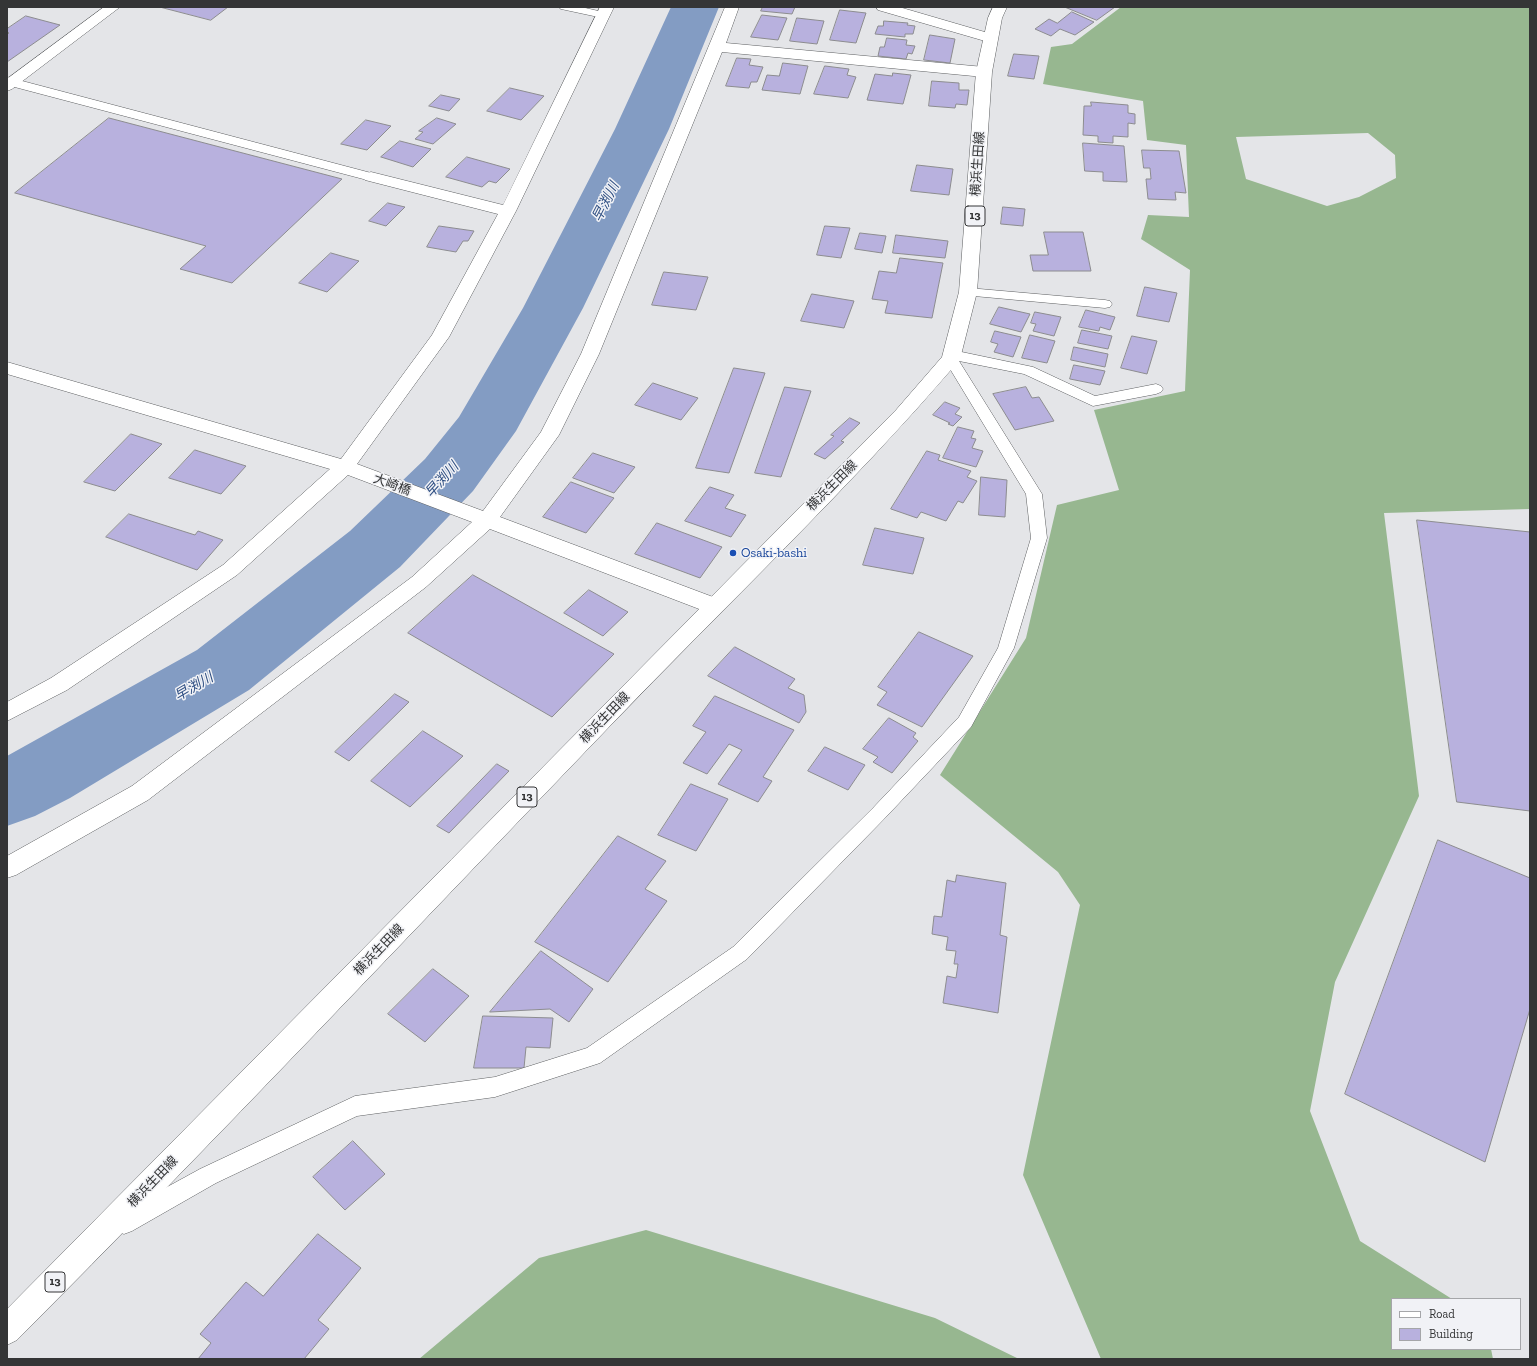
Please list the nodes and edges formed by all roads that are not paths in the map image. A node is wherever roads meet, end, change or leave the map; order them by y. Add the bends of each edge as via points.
1 (113, 7) edge
2 (566, 7) edge
3 (732, 7) edge
4 (883, 7) edge
5 (1000, 7) edge
6 (605, 11) edge
7 (990, 38) junction
8 (717, 47) junction
9 (984, 72) junction
10 (9, 83) edge
11 (371, 176) joint
12 (508, 211) junction
13 (968, 292) junction
14 (1105, 304) dead end
15 (951, 357) junction
16 (7, 368) edge
17 (1156, 389) dead end
18 (349, 469) junction
19 (481, 517) junction
20 (714, 606) junction
21 (7, 712) edge
22 (7, 868) edge
23 (102, 1235) junction
24 (7, 1330) edge

1 - 10 street
2 - 6 lane
3 - 8 street
4 - 7 street
5 - 7 street, 横浜生田線 / 13
6 - 12 street
7 - 9 street, 横浜生田線 / 13
8 - 9 street
8 - 19 street via 590,354 549,435
9 - 13 street, 横浜生田線 / 13
10 - 11 lane
11 - 12 street
12 - 18 street via 440,337
13 - 14 lane
13 - 15 street, 横浜生田線 / 13
15 - 17 lane via 1028,370 1093,400
15 - 20 street, 横浜生田線 / 13 via 903,414
15 - 23 lane via 1034,494 1039,538 1006,648 965,722 879,813 740,953 593,1056 495,1087 355,1106 208,1176
16 - 18 street, 大崎橋
18 - 19 street, 大崎橋
18 - 21 street via 230,570 59,684
19 - 20 street, 大崎橋
19 - 22 street via 419,582 140,793
20 - 23 street, 横浜生田線 / 13
23 - 24 street, 横浜生田線 / 13

